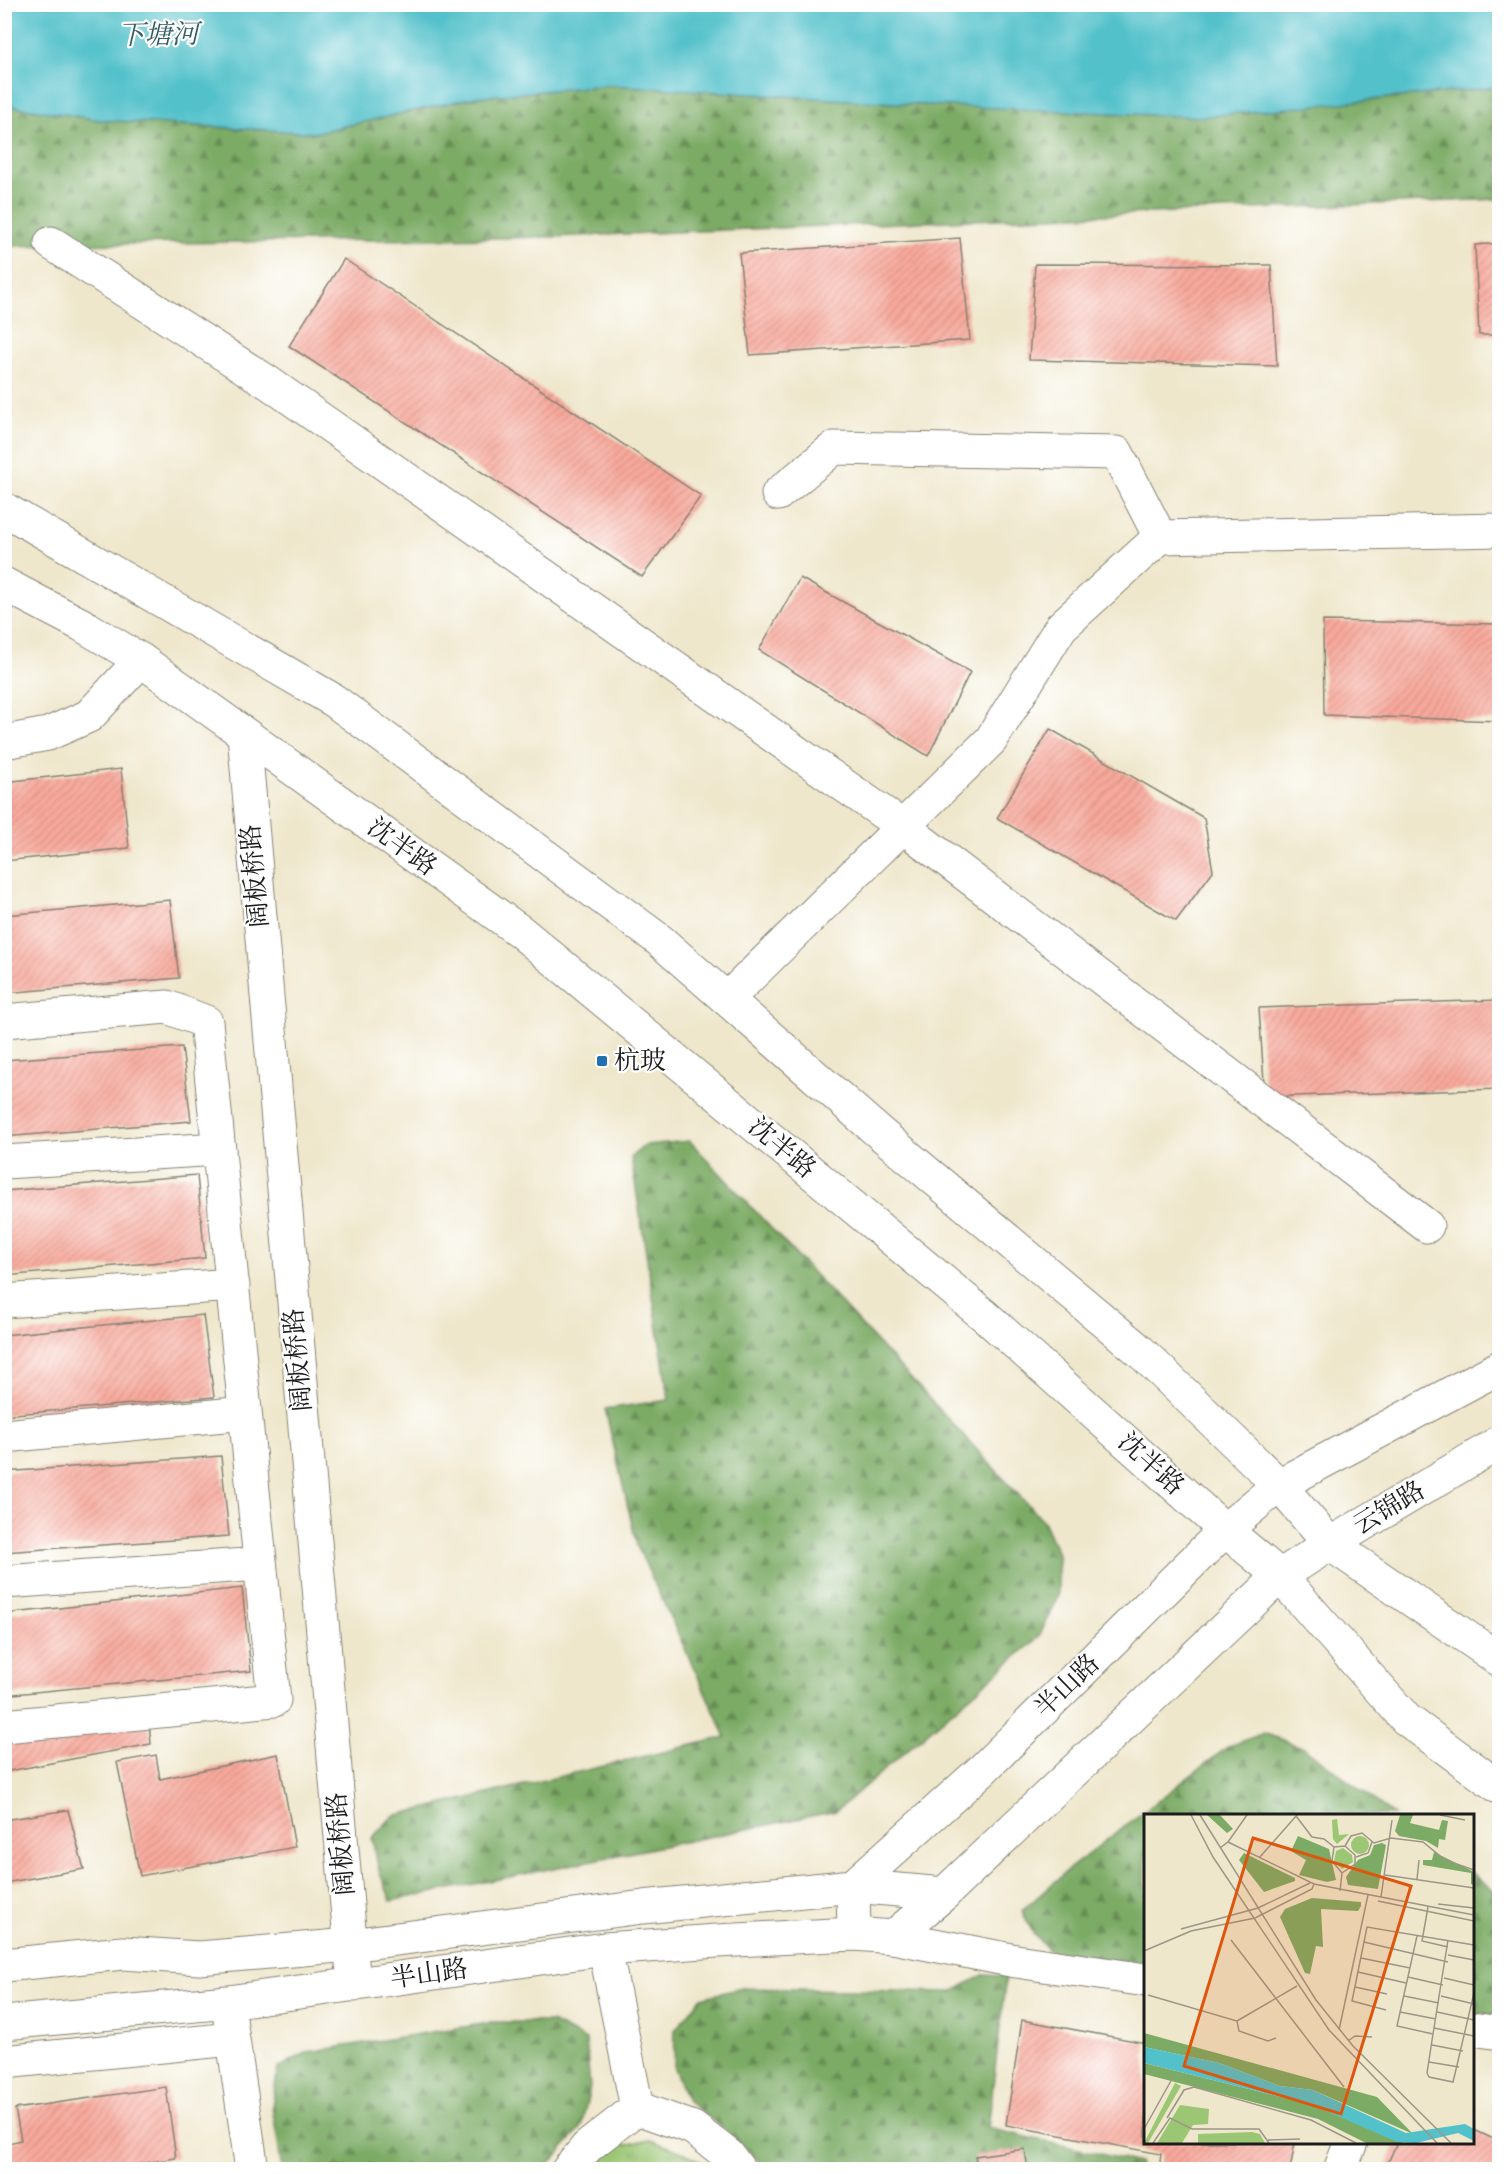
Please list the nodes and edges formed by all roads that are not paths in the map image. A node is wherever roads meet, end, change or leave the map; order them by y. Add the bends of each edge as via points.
1 (51, 243) dead end
2 (778, 494) dead end
3 (4, 509) edge
4 (1500, 531) edge
5 (1160, 537) junction
6 (4, 584) edge
7 (141, 660) junction
8 (244, 734) junction
9 (4, 742) edge
10 (902, 826) junction
11 (728, 999) junction
12 (4, 1021) edge
13 (219, 1149) junction
14 (4, 1162) edge
15 (1427, 1226) dead end
16 (232, 1285) junction
17 (4, 1301) edge
18 (1500, 1367) edge
19 (245, 1413) junction
20 (4, 1436) edge
21 (1500, 1442) edge
22 (1279, 1485) junction
23 (1226, 1530) junction
24 (1330, 1544) junction
25 (260, 1564) junction
26 (1280, 1576) junction
27 (4, 1582) edge
28 (1500, 1660) edge
29 (4, 1726) edge
30 (1500, 1788) edge
31 (853, 1886) junction
32 (944, 1893) junction
33 (854, 1934) junction
34 (893, 1937) junction
35 (350, 1945) junction
36 (605, 1949) junction
37 (4, 1965) edge
38 (1144, 1980) edge
39 (354, 1985) junction
40 (228, 2002) junction
41 (4, 2023) edge
42 (1474, 2029) edge
43 (1500, 2033) edge
44 (232, 2039) junction
45 (4, 2062) edge
46 (637, 2108) junction
47 (1350, 2144) edge
48 (252, 2169) edge
49 (568, 2169) edge
50 (739, 2169) edge
51 (1340, 2169) edge

1 - 10 main road via 269,383
2 - 5 main road via 834,448 1117,453
3 - 11 main road via 333,700 658,939
4 - 5 main road
5 - 10 main road via 1061,627 990,740
6 - 7 main road, 沈半路
7 - 8 main road, 沈半路
7 - 9 main road via 89,716 48,734
8 - 23 main road, 沈半路 via 521,932 985,1316
8 - 35 main road, 阔板桥路
10 - 11 main road
10 - 15 main road
11 - 22 main road via 875,1129 1140,1351
12 - 13 main road via 167,1006 206,1022
13 - 14 main road
13 - 16 main road
16 - 17 main road
16 - 19 main road
18 - 22 main road
19 - 20 main road
19 - 25 main road
21 - 24 main road, 云锦路
22 - 23 main road, 半山路
22 - 24 main road
23 - 26 main road, 沈半路
23 - 31 main road, 半山路 via 982,1770
24 - 26 main road, 云锦路
24 - 28 main road
25 - 27 main road
25 - 29 main road via 274,1700
26 - 30 main road, 沈半路 via 1406,1719
26 - 32 main road
31 - 32 main road, 半山路
31 - 33 main road
31 - 35 main road, 半山路 via 643,1907
32 - 34 main road
33 - 34 main road, 半山路
33 - 36 main road, 半山路
34 - 38 main road, 半山路 via 1016,1961
35 - 37 main road, 半山路 via 199,1958 123,1953
35 - 39 main road, 阔板桥路
36 - 39 main road, 半山路
36 - 46 main road
39 - 40 main road, 半山路
40 - 41 main road, 半山路
40 - 44 main road
42 - 43 main road
44 - 45 main road
44 - 48 main road
46 - 49 main road via 586,2147
46 - 50 main road via 693,2128 728,2155
47 - 51 main road

